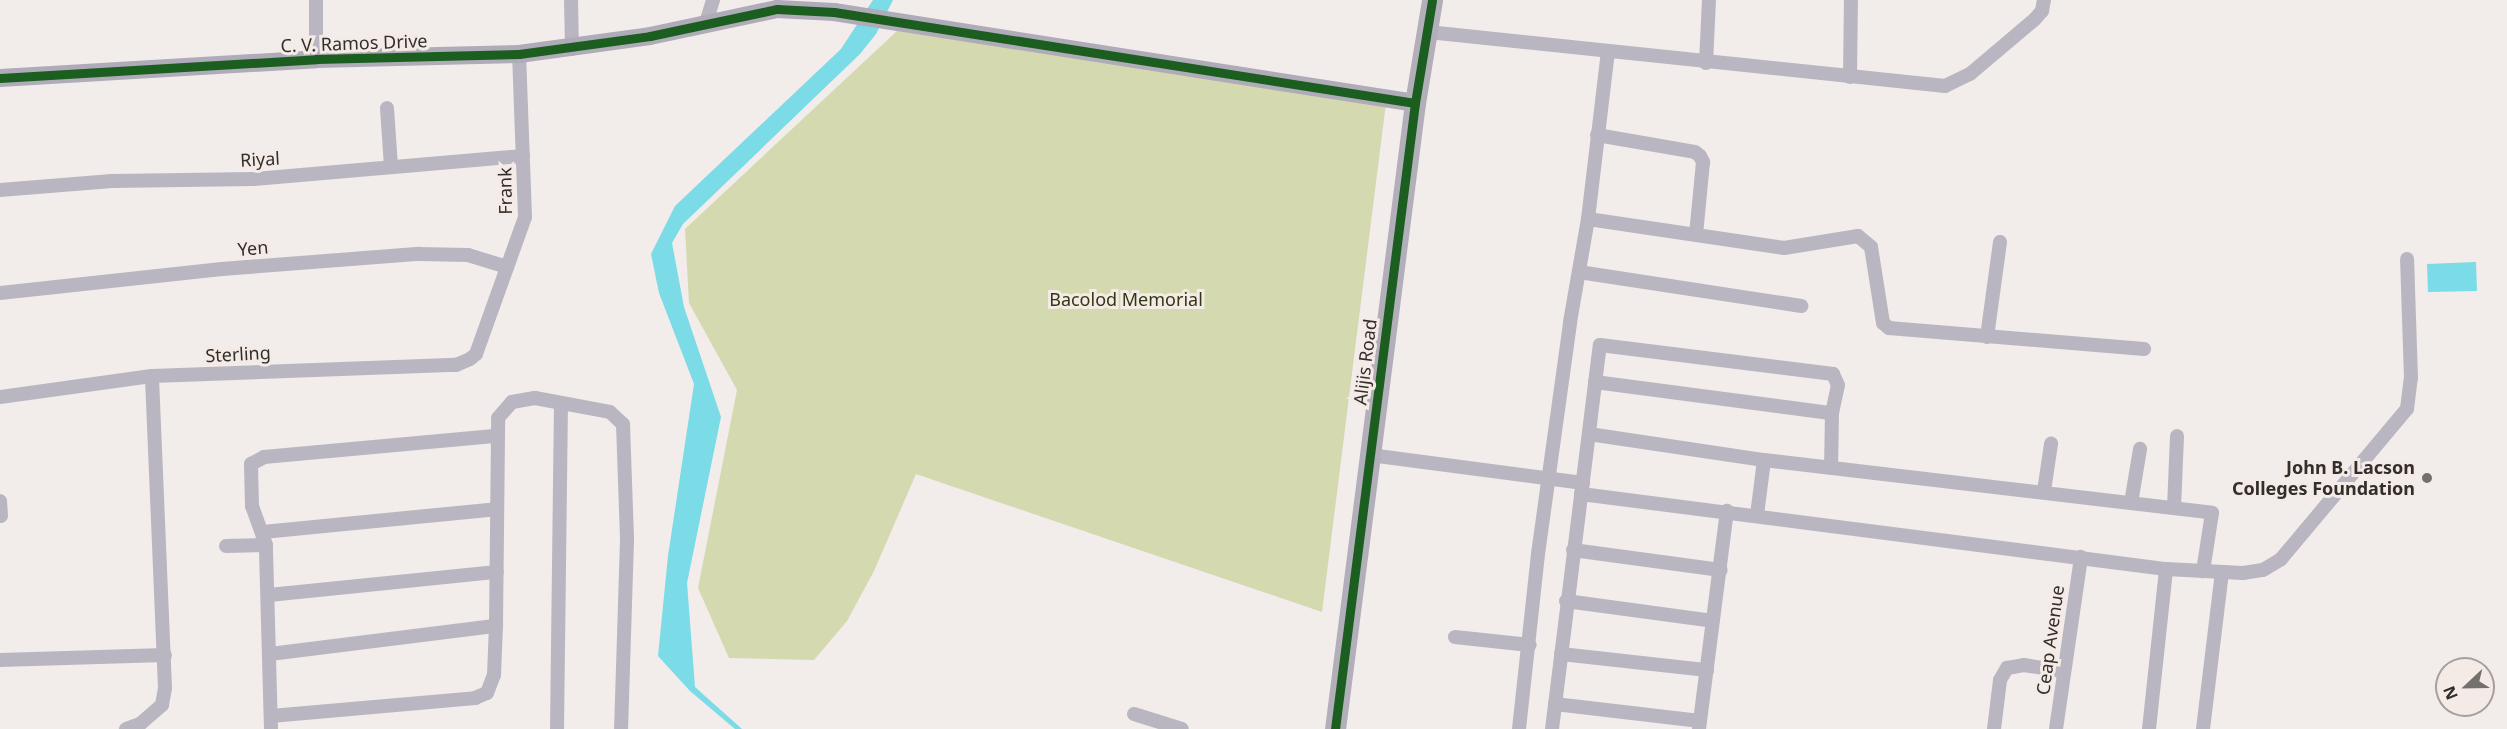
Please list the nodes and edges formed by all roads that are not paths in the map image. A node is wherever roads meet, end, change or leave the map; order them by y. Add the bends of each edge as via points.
1 (316, 0) edge
2 (571, 0) edge
3 (714, 0) edge
4 (1432, 0) edge
5 (1709, 0) edge
6 (1851, 0) edge
7 (2044, 0) edge
8 (706, 23) junction
9 (1428, 32) junction
10 (572, 49) junction
11 (1608, 51) junction
12 (519, 54) junction
13 (316, 59) junction
14 (1706, 63) junction
15 (1850, 77) junction
16 (0, 78) edge
17 (1415, 103) junction
18 (387, 108) dead end
19 (1598, 135) junction
20 (523, 156) junction
21 (391, 167) junction
22 (0, 190) edge
23 (1588, 219) junction
24 (1696, 235) junction
25 (2000, 242) dead end
26 (2407, 259) dead end
27 (507, 267) junction
28 (1579, 272) junction
29 (0, 293) edge
30 (1801, 306) dead end
31 (1987, 337) junction
32 (2144, 349) dead end
33 (476, 354) joint
34 (152, 376) junction
35 (1595, 382) junction
36 (0, 397) edge
37 (561, 404) junction
38 (1832, 413) junction
39 (1589, 434) junction
40 (497, 436) junction
41 (2177, 436) dead end
42 (2051, 444) dead end
43 (2140, 449) dead end
44 (1370, 455) junction
45 (1764, 460) junction
46 (1830, 468) junction
47 (1550, 478) junction
48 (1582, 488) junction
49 (2044, 491) junction
50 (0, 501) edge
51 (2131, 502) junction
52 (2174, 508) junction
53 (496, 509) junction
54 (1727, 511) junction
55 (1757, 515) junction
56 (1, 516) edge
57 (265, 539) junction
58 (226, 546) dead end
59 (1573, 550) junction
60 (2081, 557) junction
61 (2166, 569) junction
62 (1721, 570) junction
63 (497, 572) junction
64 (2203, 572) junction
65 (2222, 573) junction
66 (269, 594) junction
67 (1566, 601) junction
68 (1713, 621) junction
69 (496, 626) junction
70 (1455, 637) dead end
71 (1530, 645) junction
72 (270, 654) junction
73 (1561, 654) junction
74 (165, 655) junction
75 (0, 660) edge
76 (1707, 670) junction
77 (2063, 671) junction
78 (1555, 704) junction
79 (1134, 714) dead end
80 (271, 722) edge
81 (1700, 725) edge
82 (126, 729) edge
83 (557, 729) edge
84 (621, 729) edge
85 (1182, 729) edge
86 (1335, 729) edge
87 (1519, 729) edge
88 (1552, 729) edge
89 (1994, 729) edge
90 (2056, 729) edge
91 (2149, 729) edge
92 (2203, 729) edge

1 - 13 street
2 - 10 street
3 - 8 street
4 - 9 main road, Alijis Road
5 - 14 street
6 - 15 street
7 - 15 street via 2035,19 1970,74 1945,86
8 - 10 street, C. V. Ramos Drive
8 - 17 street, C. V. Ramos Drive via 777,9 834,12
9 - 11 street
9 - 17 main road, Alijis Road
10 - 12 street, C. V. Ramos Drive
11 - 14 street
11 - 19 street
12 - 13 street, C. V. Ramos Drive
12 - 20 street, Frank
13 - 16 street, C. V. Ramos Drive
14 - 15 street
17 - 44 main road, Alijis Road
18 - 21 street
19 - 23 street
19 - 24 street via 1700,156 1703,162
20 - 21 street, Riyal
20 - 27 street, Frank via 525,218
21 - 22 street, Riyal via 254,179 112,181
23 - 24 street
23 - 28 street
24 - 31 street via 1784,248 1858,236 1871,247 1883,323 1889,328
25 - 31 street
26 - 65 street via 2411,378 2407,410 2282,559 2263,570
27 - 29 street, Yen via 468,255 419,254 222,269
27 - 33 street, Frank
28 - 30 street
28 - 47 street
31 - 32 street
33 - 34 street, Sterling via 456,365
34 - 36 street, Sterling
34 - 74 street
35 - 38 street
35 - 38 street via 1600,345 1606,343 1833,374 1838,385
35 - 39 street
37 - 40 street via 535,398 512,402 498,418
37 - 83 street
37 - 84 street via 610,412 623,424 627,540
38 - 46 street
39 - 45 street
39 - 48 street
40 - 53 street
40 - 57 street via 256,459 249,471 252,497
41 - 52 street
42 - 49 street
43 - 51 street
44 - 47 street
44 - 86 main road, Alijis Road
45 - 46 street
45 - 55 street
46 - 49 street
47 - 48 street
47 - 71 street
48 - 54 street
48 - 59 street
49 - 51 street
50 - 56 street
51 - 52 street
52 - 64 street via 2212,513
53 - 57 street
53 - 63 street
54 - 55 street
54 - 62 street
55 - 60 street
57 - 58 street
57 - 66 street
59 - 62 street
59 - 67 street
60 - 61 street
60 - 77 street, Ceap Avenue
61 - 64 street
61 - 91 street
62 - 68 street
63 - 66 street
63 - 69 street
64 - 65 street
65 - 92 street
66 - 72 street
67 - 68 street
67 - 73 street
68 - 76 street
69 - 72 street
69 - 80 street via 494,675 487,693 475,698
70 - 71 street
71 - 87 street
72 - 80 street
73 - 76 street
73 - 78 street
74 - 75 street
74 - 82 street via 162,705 140,724
76 - 81 street
77 - 89 street via 2024,665 2007,668 2000,680
77 - 90 street, Ceap Avenue
78 - 81 street
78 - 88 street
79 - 85 street

